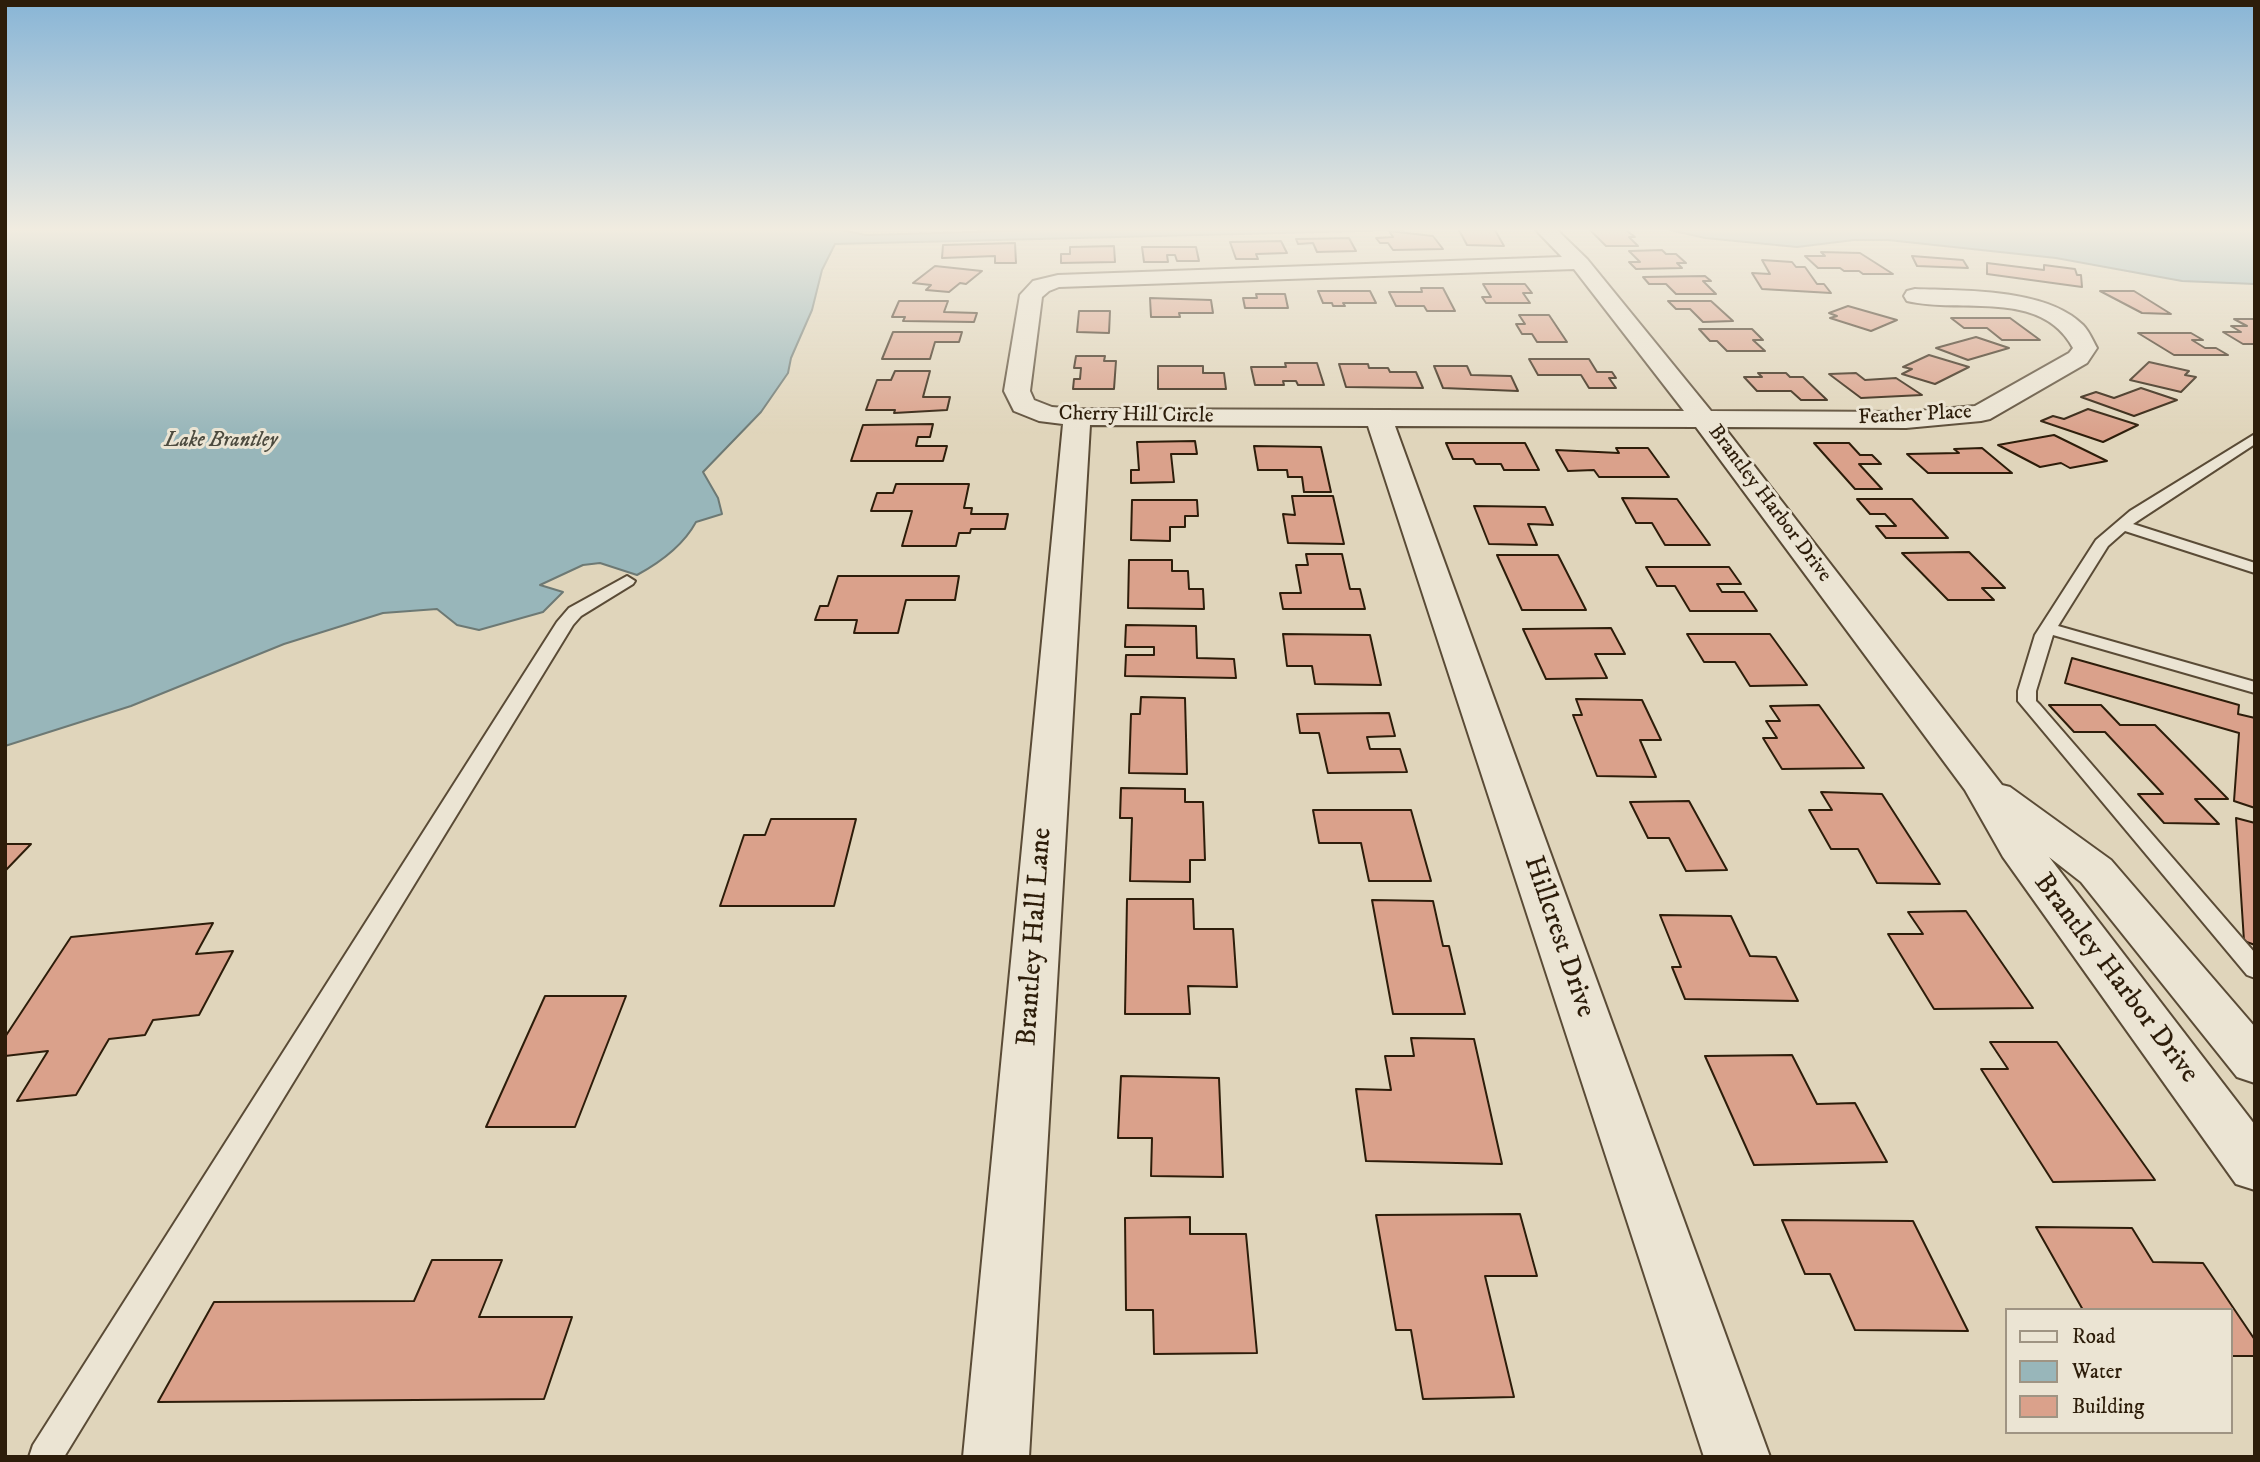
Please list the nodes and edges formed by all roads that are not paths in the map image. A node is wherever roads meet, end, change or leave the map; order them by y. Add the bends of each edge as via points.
1 (1031, 298) edge
2 (1607, 298) edge
3 (1967, 298) edge
4 (1076, 417) junction
5 (1378, 417) junction
6 (1705, 421) junction
7 (2255, 438) edge
8 (2122, 525) junction
9 (2255, 568) edge
10 (626, 581) dead end
11 (2049, 628) junction
12 (2255, 688) edge
13 (1983, 786) junction
14 (2255, 969) edge
15 (2255, 1063) edge
16 (2255, 1167) edge
17 (45, 1457) edge
18 (996, 1457) edge
19 (1738, 1457) edge

1 - 4 street, Cherry Hill Circle via 1017,391 1023,405 1048,415
2 - 6 street, Brantley Harbor Drive
3 - 6 street, Feather Place via 2031,307 2066,323 2082,338 2085,348 2078,358 1981,413 1906,420
4 - 5 street, Cherry Hill Circle
4 - 18 street, Brantley Hall Lane
5 - 6 street, Cherry Hill Circle
5 - 19 street, Hillcrest Drive
6 - 13 street, Brantley Harbor Drive
7 - 8 lane
8 - 9 lane
8 - 11 lane via 2102,543
10 - 17 lane via 566,622
11 - 12 lane
11 - 14 lane via 2027,701
13 - 15 street, Brantley Harbor Drive via 2096,871
13 - 16 street, Brantley Harbor Drive via 2018,847

